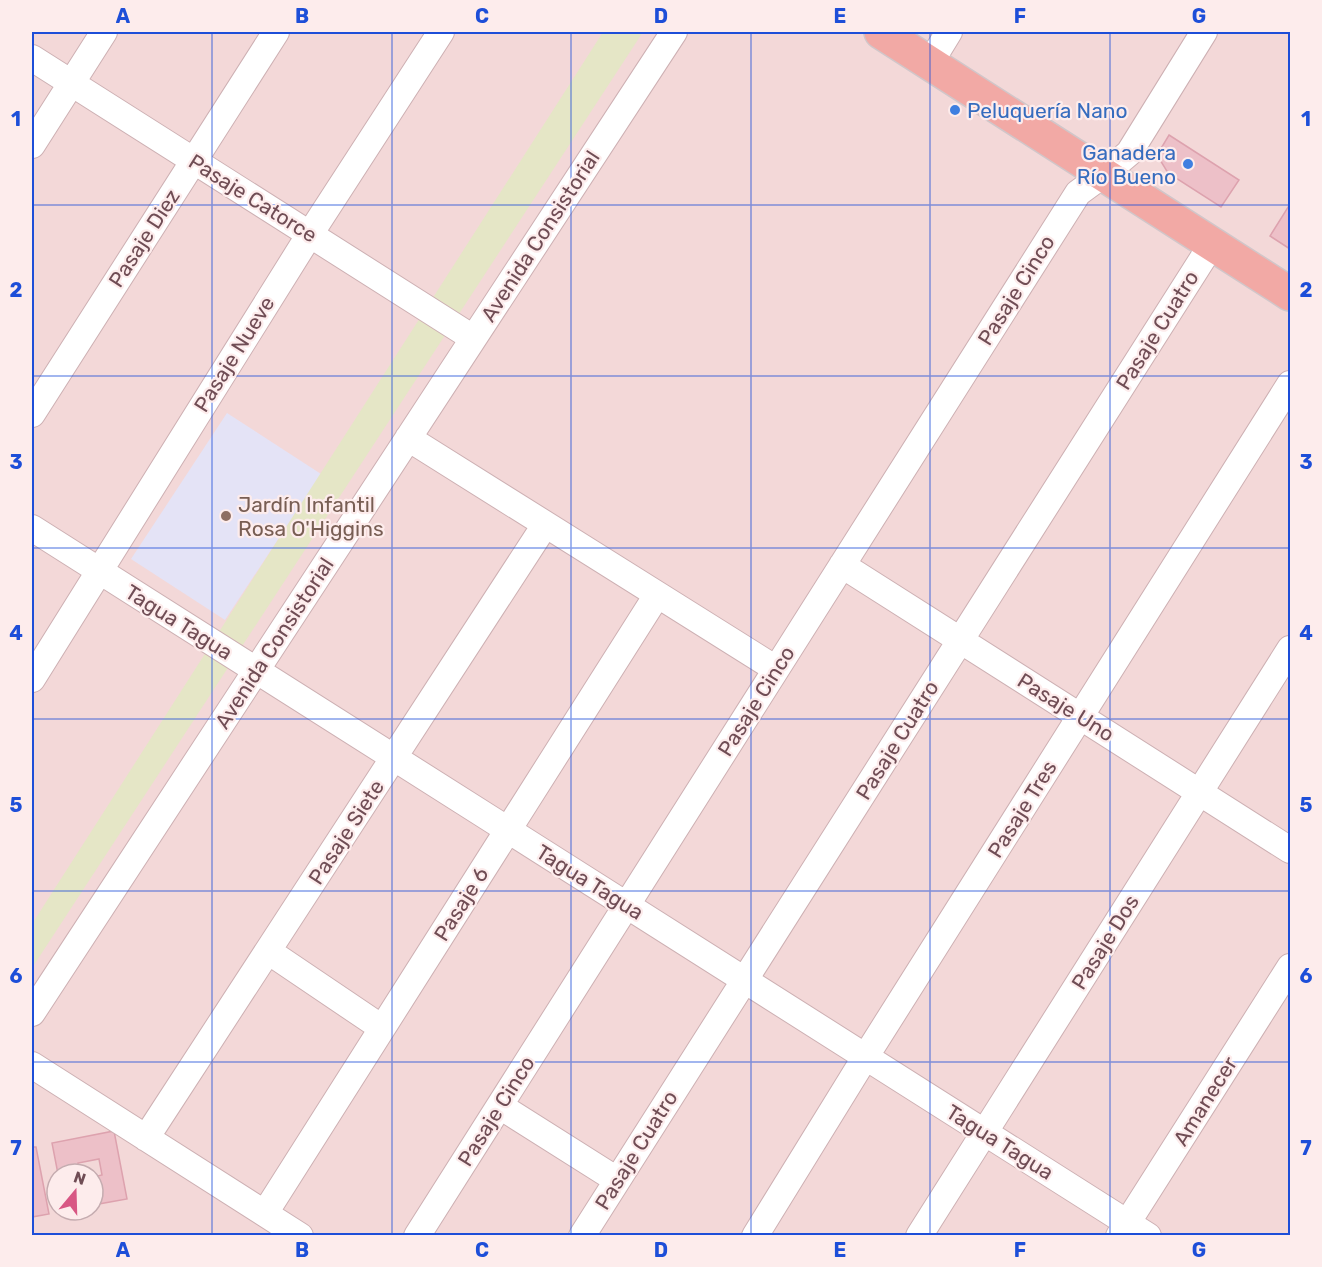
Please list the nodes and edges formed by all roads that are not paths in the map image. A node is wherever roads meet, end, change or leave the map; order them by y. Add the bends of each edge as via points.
1 (104, 32) edge
2 (276, 32) edge
3 (441, 32) edge
4 (674, 32) edge
5 (881, 32) edge
6 (949, 32) edge
7 (1204, 32) edge
8 (32, 58) edge
9 (930, 63) junction
10 (72, 83) junction
11 (32, 145) edge
12 (194, 160) junction
13 (1104, 174) junction
14 (310, 234) junction
15 (1212, 244) junction
16 (1290, 294) edge
17 (473, 338) junction
18 (1290, 384) edge
19 (32, 414) edge
20 (408, 438) junction
21 (545, 525) junction
22 (32, 528) edge
23 (842, 565) junction
24 (99, 571) junction
25 (657, 595) junction
26 (960, 640) junction
27 (1290, 649) edge
28 (776, 669) junction
29 (256, 670) junction
30 (32, 679) edge
31 (1080, 716) junction
32 (394, 758) junction
33 (1200, 792) junction
34 (508, 830) junction
35 (1290, 850) edge
36 (627, 905) junction
37 (268, 951) junction
38 (1290, 967) edge
39 (744, 980) junction
40 (32, 1013) edge
41 (382, 1028) junction
42 (866, 1056) junction
43 (32, 1065) edge
44 (500, 1106) junction
45 (985, 1132) junction
46 (146, 1138) junction
47 (617, 1180) junction
48 (265, 1213) junction
49 (1132, 1231) edge
50 (300, 1236) edge
51 (417, 1236) edge
52 (582, 1236) edge
53 (755, 1236) edge
54 (919, 1236) edge

1 - 10 street
2 - 12 street, Pasaje Diez
3 - 14 street, Pasaje Nueve
4 - 17 street, Avenida Consistorial
5 - 9 main road
6 - 9 street
7 - 13 street, Pasaje Cinco via 1128,153
8 - 10 street, Pasaje Catorce
9 - 13 main road
10 - 11 street
10 - 12 street, Pasaje Catorce
12 - 14 street, Pasaje Catorce
12 - 19 street, Pasaje Diez
13 - 15 main road
13 - 23 street, Pasaje Cinco via 1078,193
14 - 17 street, Pasaje Catorce
14 - 24 street, Pasaje Nueve
15 - 16 main road
15 - 26 street, Pasaje Cuatro
17 - 20 street, Avenida Consistorial
18 - 31 street, Pasaje Tres
20 - 21 street
20 - 29 street, Avenida Consistorial
21 - 25 street
21 - 32 street, Pasaje Siete
22 - 24 street, Tagua Tagua
23 - 26 street, Pasaje Uno
23 - 28 street, Pasaje Cinco
24 - 29 street, Tagua Tagua
24 - 30 street, Pasaje Nueve
25 - 28 street
25 - 34 street, Pasaje 6
26 - 31 street, Pasaje Uno
26 - 39 street, Pasaje Cuatro
27 - 33 street, Pasaje Dos
28 - 36 street, Pasaje Cinco
29 - 32 street, Tagua Tagua
29 - 40 street, Avenida Consistorial
31 - 33 street, Pasaje Uno
31 - 42 street, Pasaje Tres
32 - 34 street, Tagua Tagua
32 - 37 street, Pasaje Siete
33 - 35 street, Pasaje Uno
33 - 45 street, Pasaje Dos
34 - 36 street, Tagua Tagua
34 - 41 street, Pasaje 6
36 - 39 street, Tagua Tagua
36 - 44 street, Pasaje Cinco
37 - 41 street
37 - 46 street, Pasaje Siete
38 - 49 street, Amanecer
39 - 42 street, Tagua Tagua
39 - 47 street, Pasaje Cuatro
41 - 48 street, Pasaje 6
42 - 45 street, Tagua Tagua
42 - 53 street, Pasaje Tres
43 - 46 street
44 - 47 street
44 - 51 street, Pasaje Cinco
45 - 49 street, Tagua Tagua
45 - 54 street, Pasaje Dos
46 - 48 street
47 - 52 street, Pasaje Cuatro
48 - 50 street

